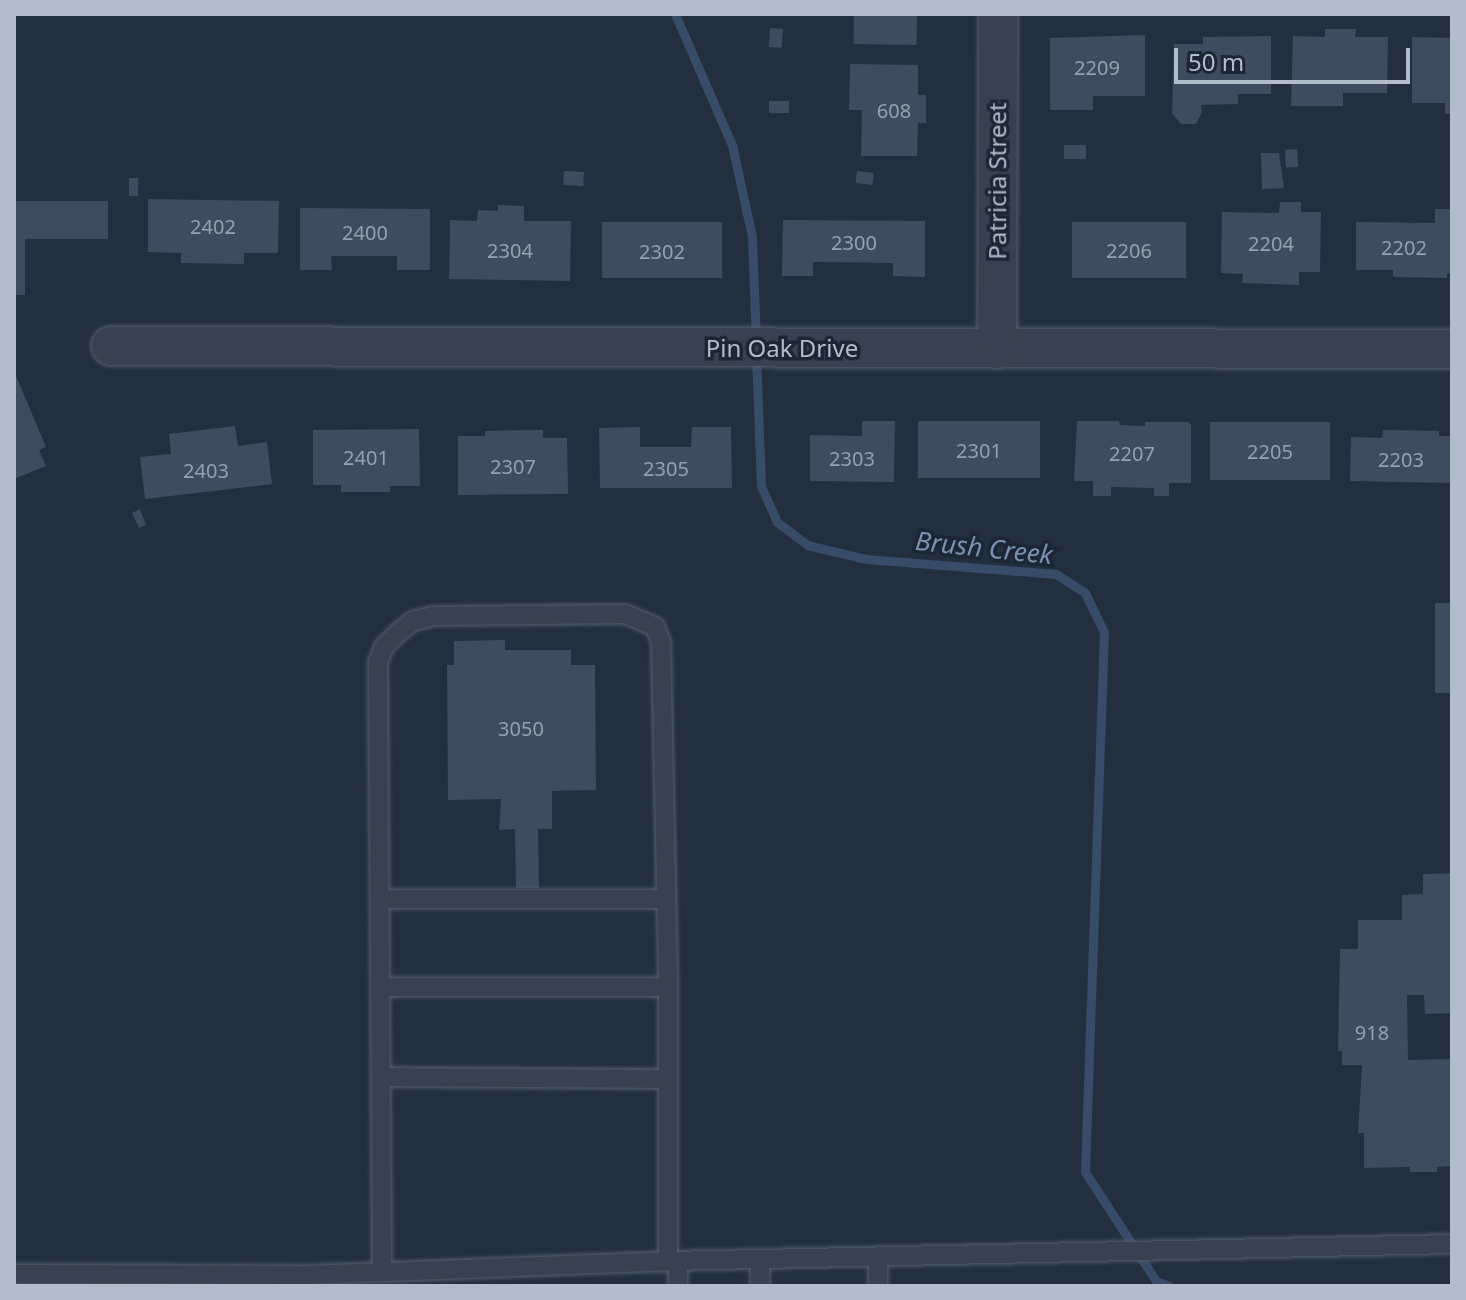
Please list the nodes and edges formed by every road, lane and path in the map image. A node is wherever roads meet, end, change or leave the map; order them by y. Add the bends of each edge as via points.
1 (998, 14) edge
2 (111, 346) dead end
3 (997, 349) junction
4 (1452, 349) edge
5 (380, 899) junction
6 (665, 899) junction
7 (380, 987) junction
8 (668, 987) junction
9 (381, 1077) junction
10 (668, 1079) junction
11 (1452, 1244) edge
12 (878, 1257) junction
13 (760, 1259) junction
14 (673, 1261) junction
15 (382, 1272) junction
16 (14, 1274) edge
17 (307, 1280) edge
18 (678, 1286) edge
19 (760, 1286) edge
20 (878, 1286) edge

1 - 3 street, Patricia Street
2 - 3 street, Pin Oak Drive
3 - 4 street, Pin Oak Drive
5 - 6 lane
5 - 6 lane via 378,662 384,647 413,621 433,616 625,614 655,627 661,642
5 - 7 lane
6 - 8 lane
7 - 8 lane
7 - 9 lane
8 - 10 lane
9 - 10 lane
9 - 15 lane
10 - 14 lane
11 - 12 lane
12 - 13 lane
12 - 20 lane
13 - 14 lane
13 - 19 lane
14 - 15 lane
14 - 18 lane
15 - 17 lane
16 - 17 lane

